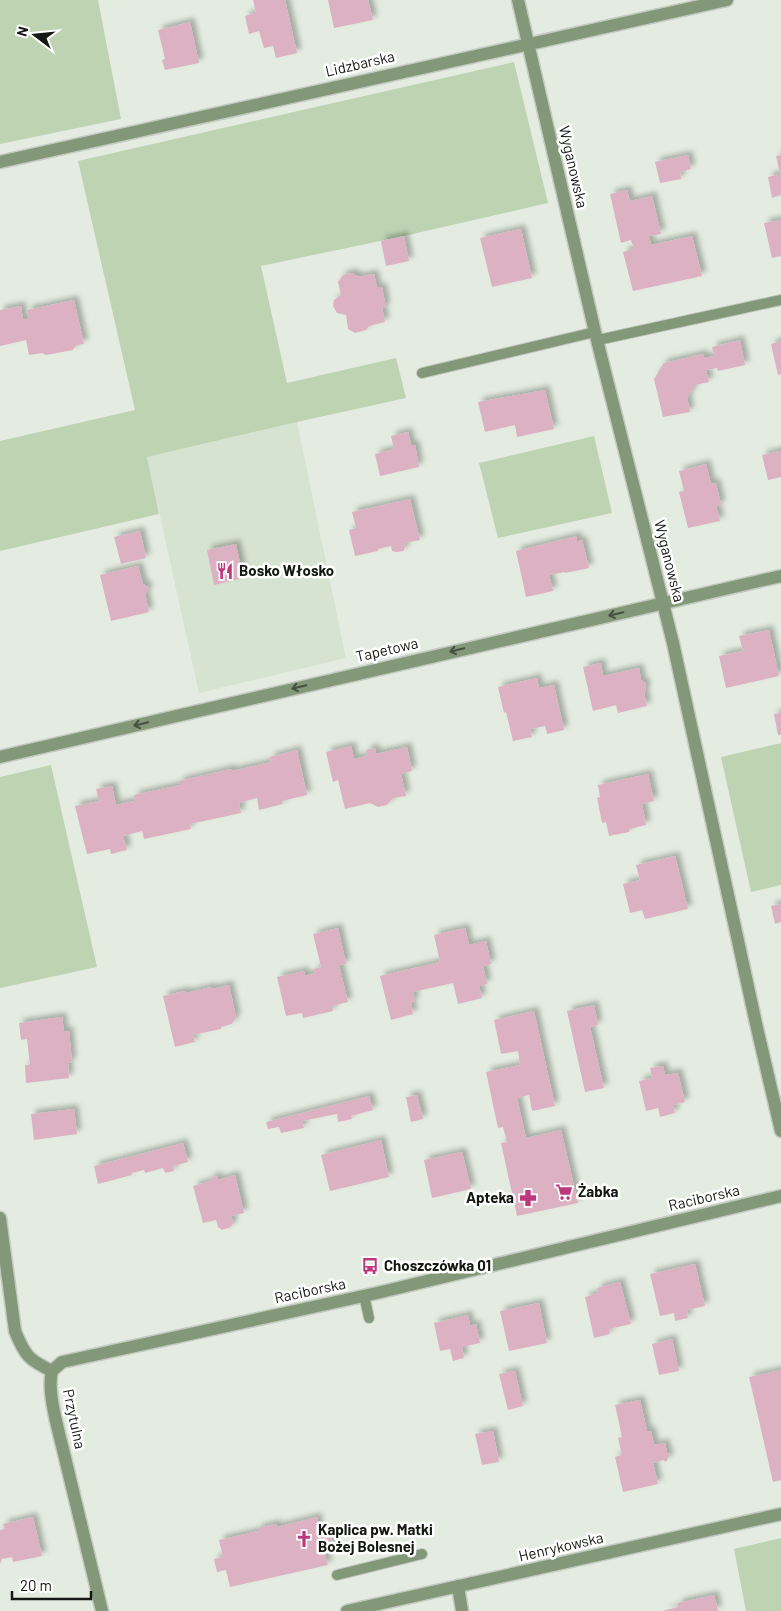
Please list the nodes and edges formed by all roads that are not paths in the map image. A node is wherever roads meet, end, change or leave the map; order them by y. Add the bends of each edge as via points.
1 (518, 0) edge
2 (727, 0) edge
3 (528, 43) junction
4 (0, 162) edge
5 (781, 300) edge
6 (597, 336) junction
7 (422, 373) dead end
8 (781, 576) edge
9 (663, 603) junction
10 (0, 757) edge
11 (781, 1131) edge
12 (781, 1196) edge
13 (0, 1218) edge
14 (4, 1279) edge
15 (364, 1296) junction
16 (369, 1318) dead end
17 (52, 1372) junction
18 (781, 1514) edge
19 (422, 1554) dead end
20 (337, 1575) dead end
21 (458, 1586) junction
22 (102, 1611) edge
23 (347, 1611) edge
24 (462, 1611) edge

1 - 3 street, Wyganowska
2 - 3 street, Lidzbarska
3 - 4 street, Lidzbarska
3 - 6 street, Wyganowska
5 - 6 lane
6 - 7 lane
6 - 9 street, Wyganowska
8 - 9 street, Tapetowa
9 -> 10 street, Tapetowa
9 - 11 street, Wyganowska
12 - 15 street, Raciborska
13 - 14 street, Przytulna
14 - 17 street, Przytulna via 15,1332 22,1348 32,1361
15 - 16 lane
15 - 17 street, Raciborska via 62,1362
17 - 22 street, Przytulna via 51,1391 58,1428
18 - 21 street, Henrykowska
19 - 20 lane
21 - 23 street, Henrykowska
21 - 24 street

